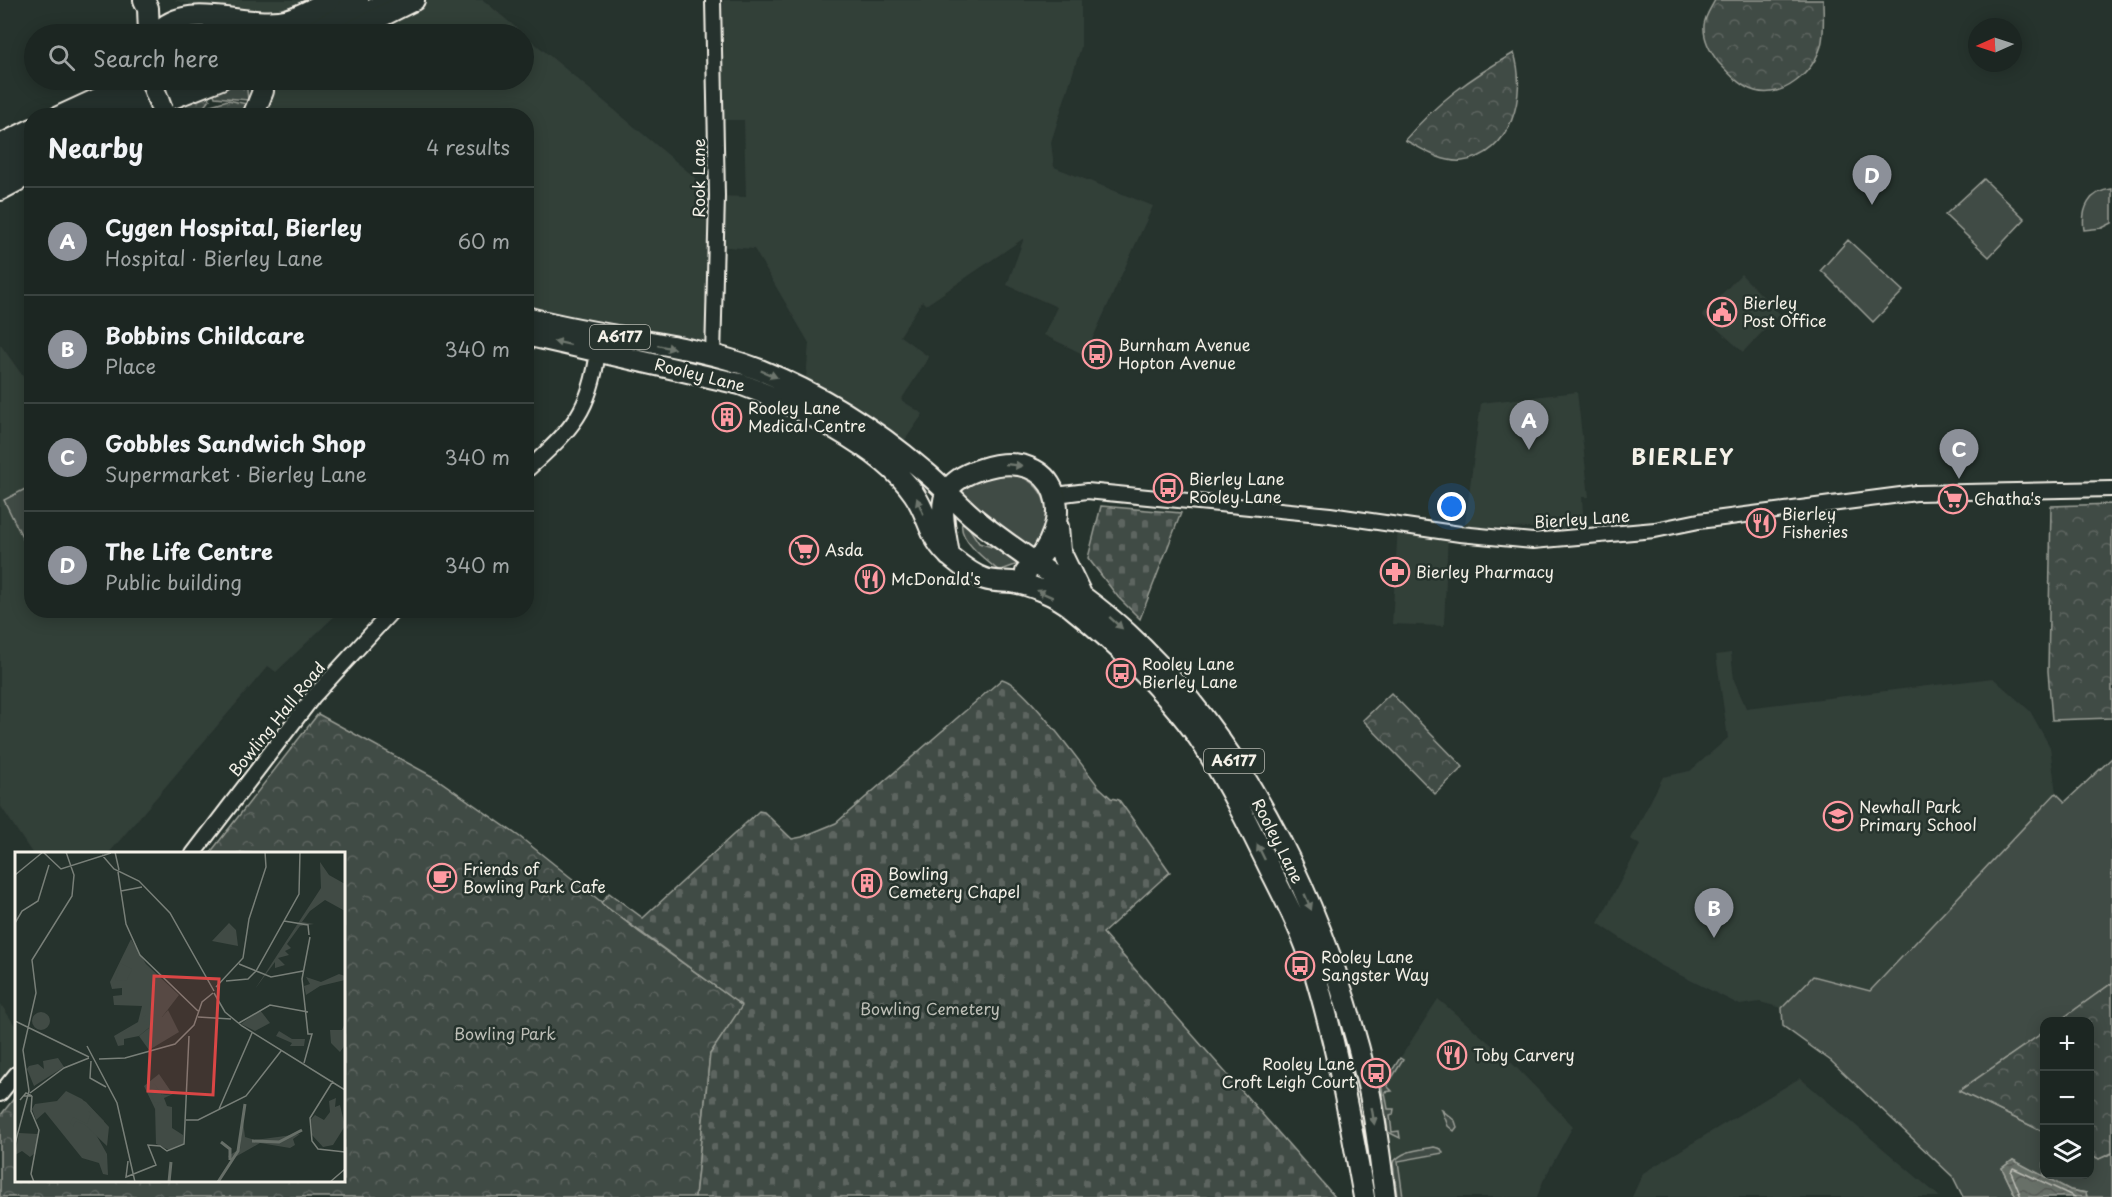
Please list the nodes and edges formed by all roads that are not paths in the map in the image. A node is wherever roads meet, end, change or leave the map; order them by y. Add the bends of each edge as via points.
1 (144, 0) edge
2 (174, 0) edge
3 (330, 0) edge
4 (359, 0) edge
5 (389, 0) edge
6 (414, 0) edge
7 (713, 0) edge
8 (201, 9) junction
9 (224, 14) junction
10 (149, 24) edge
11 (165, 24) edge
12 (233, 24) edge
13 (308, 24) edge
14 (344, 24) edge
15 (366, 24) edge
16 (115, 90) edge
17 (150, 90) edge
18 (155, 90) edge
19 (196, 90) edge
20 (262, 90) edge
21 (75, 108) edge
22 (108, 108) edge
23 (150, 108) edge
24 (162, 108) edge
25 (256, 108) edge
26 (24, 132) edge
27 (0, 144) edge
28 (24, 149) edge
29 (0, 160) edge
30 (24, 163) edge
31 (0, 175) edge
32 (24, 178) edge
33 (0, 191) edge
34 (534, 319) edge
35 (534, 337) edge
36 (598, 351) junction
37 (713, 357) junction
38 (534, 463) edge
39 (2112, 489) edge
40 (947, 492) junction
41 (1056, 495) junction
42 (945, 519) junction
43 (975, 519) junction
44 (1058, 524) junction
45 (949, 556) junction
46 (1034, 565) junction
47 (1011, 582) junction
48 (1084, 597) junction
49 (386, 618) edge
50 (195, 852) edge
51 (15, 1075) edge
52 (0, 1094) edge
53 (1364, 1197) edge
54 (1385, 1197) edge

1 - 10 highway
2 - 8 highway
3 - 9 highway via 281,21 260,22
4 - 13 main road
5 - 14 main road
6 - 15 highway
7 - 37 street, Rook Lane via 717,196
8 - 9 highway
8 - 11 highway via 172,17
9 - 12 highway
16 - 21 main road
17 - 22 main road
18 - 24 highway, bridge
19 - 23 main road
20 - 25 highway
26 - 27 main road
28 - 29 main road
30 - 31 main road
32 - 33 main road
34 -> 37 highway, Rooley Lane / A6177
36 -> 35 highway, Rooley Lane / A6177
36 - 38 street via 591,393 582,412
45 -> 36 highway, Rooley Lane / A6177 via 929,531 914,492 844,433 740,384
37 -> 40 highway, Rooley Lane / A6177 via 790,383 862,422
39 - 41 street, Bierley Lane via 1916,493 1655,530 1533,541 1330,515 1087,491
40 -> 41 highway via 973,472 1017,464 1038,474
40 - 42 highway
40 - 43 highway, Rooley Lane / A6177
41 - 44 highway
42 - 43 highway via 958,514
42 - 45 highway
43 - 46 highway, Rooley Lane / A6177
44 - 46 highway
44 - 48 highway via 1060,551
45 - 47 highway, Rooley Lane / A6177 via 987,580
46 - 47 highway
46 - 48 highway, Rooley Lane / A6177
53 -> 47 highway, Rooley Lane / A6177 via 1313,964 1238,805 1203,744 1158,689 1101,631 1069,605
48 -> 54 highway, Rooley Lane / A6177 via 1129,634 1176,684 1223,744 1250,786 1301,887 1325,943 1359,1053
49 - 50 street, Bowling Hall Road via 313,697
51 - 52 street

